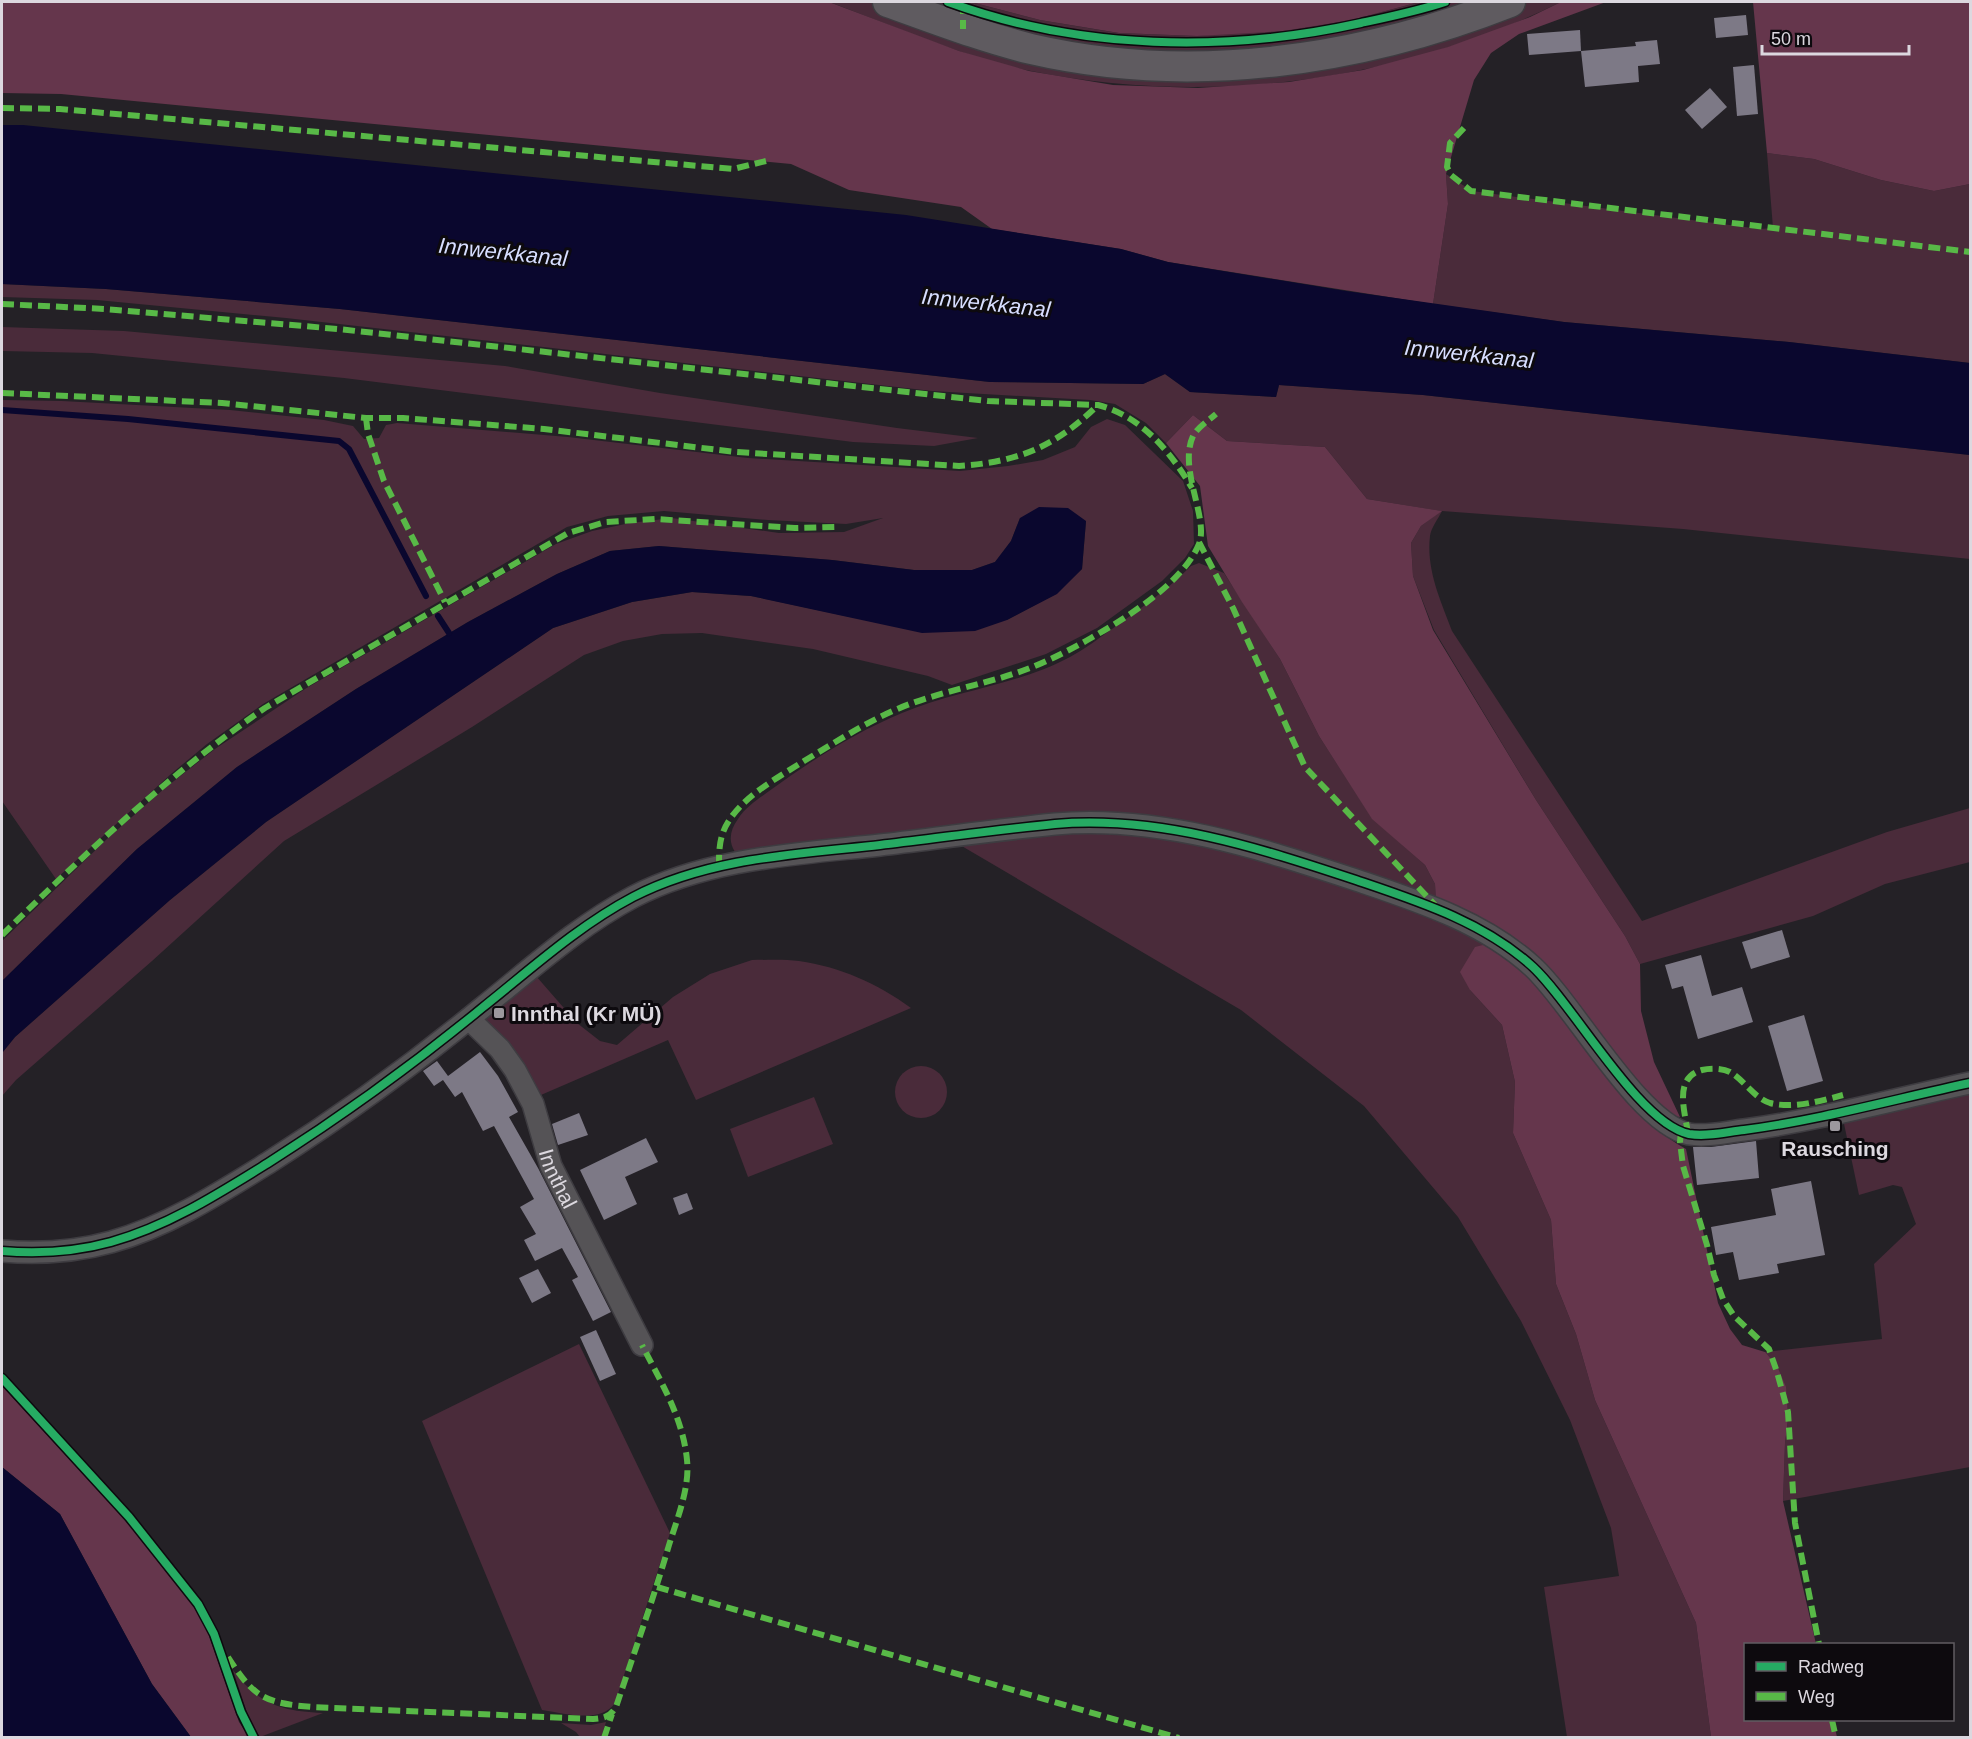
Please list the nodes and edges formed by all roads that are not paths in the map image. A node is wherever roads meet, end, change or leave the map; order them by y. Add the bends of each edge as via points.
1 (888, 2) edge
2 (1510, 2) edge
3 (469, 1019) junction
4 (1971, 1083) edge
5 (2, 1251) edge
6 (642, 1346) dead end

1 - 2 main road via 1032,49 1148,65 1200,66 1263,63 1362,49
3 - 4 street via 542,959 616,907 694,872 784,856 1055,825 1101,824 1167,829 1237,842 1394,893 1476,927 1535,968 1646,1106 1668,1125 1688,1134 1772,1126
3 - 5 street via 314,1134 175,1217 110,1242 75,1250
3 - 6 street, Innthal via 500,1049 533,1104 552,1166

